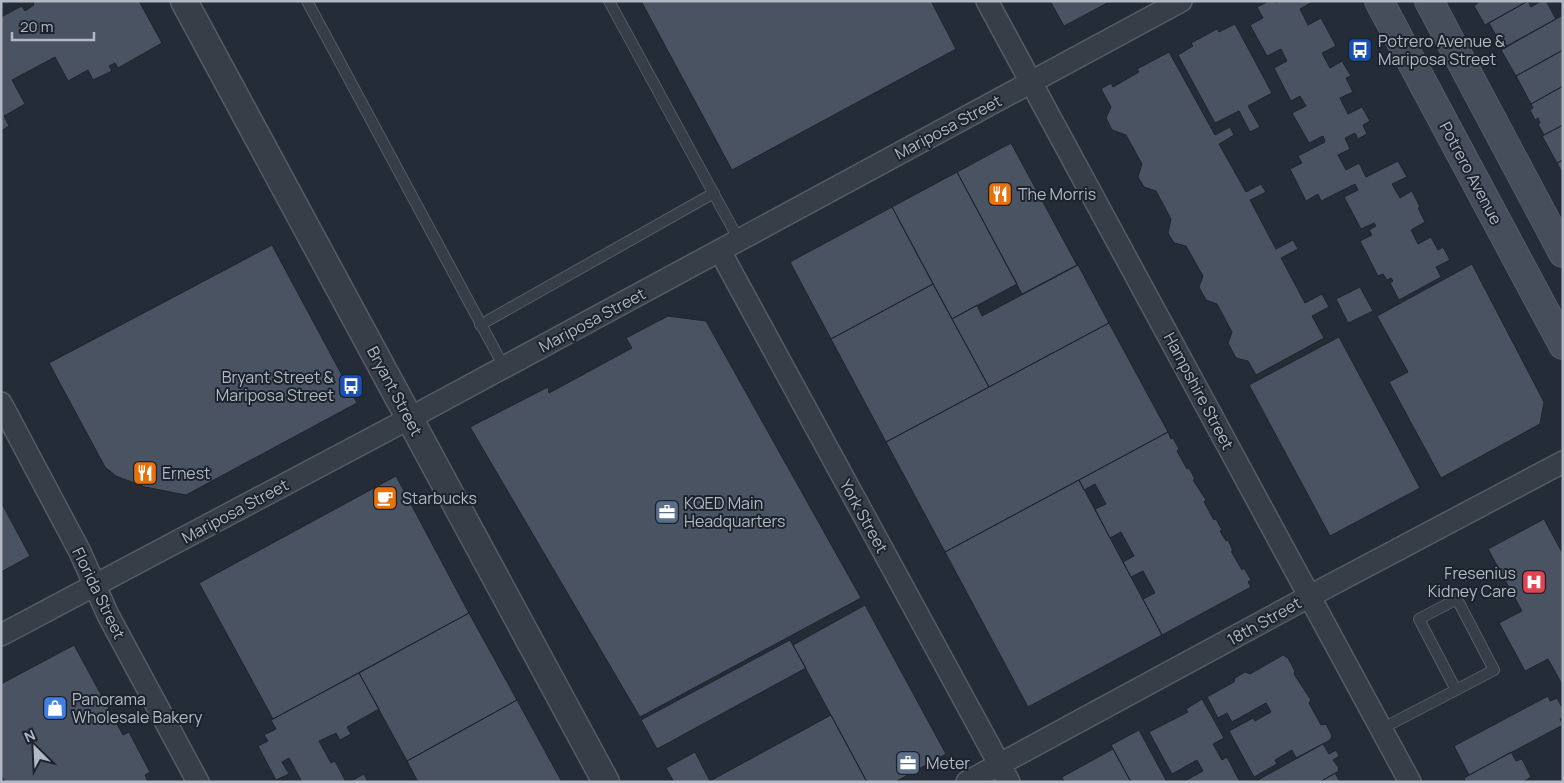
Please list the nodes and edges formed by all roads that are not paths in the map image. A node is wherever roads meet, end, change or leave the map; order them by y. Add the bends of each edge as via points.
1 (184, 1) edge
2 (307, 1) edge
3 (609, 1) edge
4 (987, 1) edge
5 (1181, 1) edge
6 (1380, 1) edge
7 (1429, 1) edge
8 (1031, 82) junction
9 (714, 193) junction
10 (739, 240) junction
11 (720, 251) junction
12 (1563, 253) edge
13 (480, 325) junction
14 (1563, 345) edge
15 (504, 367) junction
16 (1, 403) edge
17 (410, 418) junction
18 (1563, 462) edge
19 (94, 585) junction
20 (1310, 596) junction
21 (1, 635) edge
22 (1456, 690) junction
23 (1381, 729) junction
24 (1004, 773) edge
25 (198, 782) edge
26 (606, 782) edge
27 (967, 782) edge
28 (1410, 782) edge

1 - 17 street, Bryant Street
2 - 13 lane
3 - 9 lane
4 - 8 street, Hampshire Street
5 - 8 street, Mariposa Street
6 - 14 main road, Potrero Avenue
7 - 12 main road
8 - 10 street, Mariposa Street
8 - 20 street, Hampshire Street
9 - 10 lane
9 - 13 lane
10 - 11 street, Mariposa Street
11 - 15 street, Mariposa Street
11 - 24 street, York Street
13 - 15 lane
15 - 17 street, Mariposa Street
16 - 19 street, Florida Street via 80,552
17 - 19 street, Mariposa Street
17 - 26 street, Bryant Street
18 - 20 street, 18th Street
19 - 21 street, Mariposa Street
19 - 25 street, Florida Street
20 - 23 street, Hampshire Street
20 - 24 street, 18th Street
22 - 22 lane via 1418,619 1457,599 1494,670
22 - 23 lane
23 - 28 street, Hampshire Street
24 - 27 street, 18th Street

